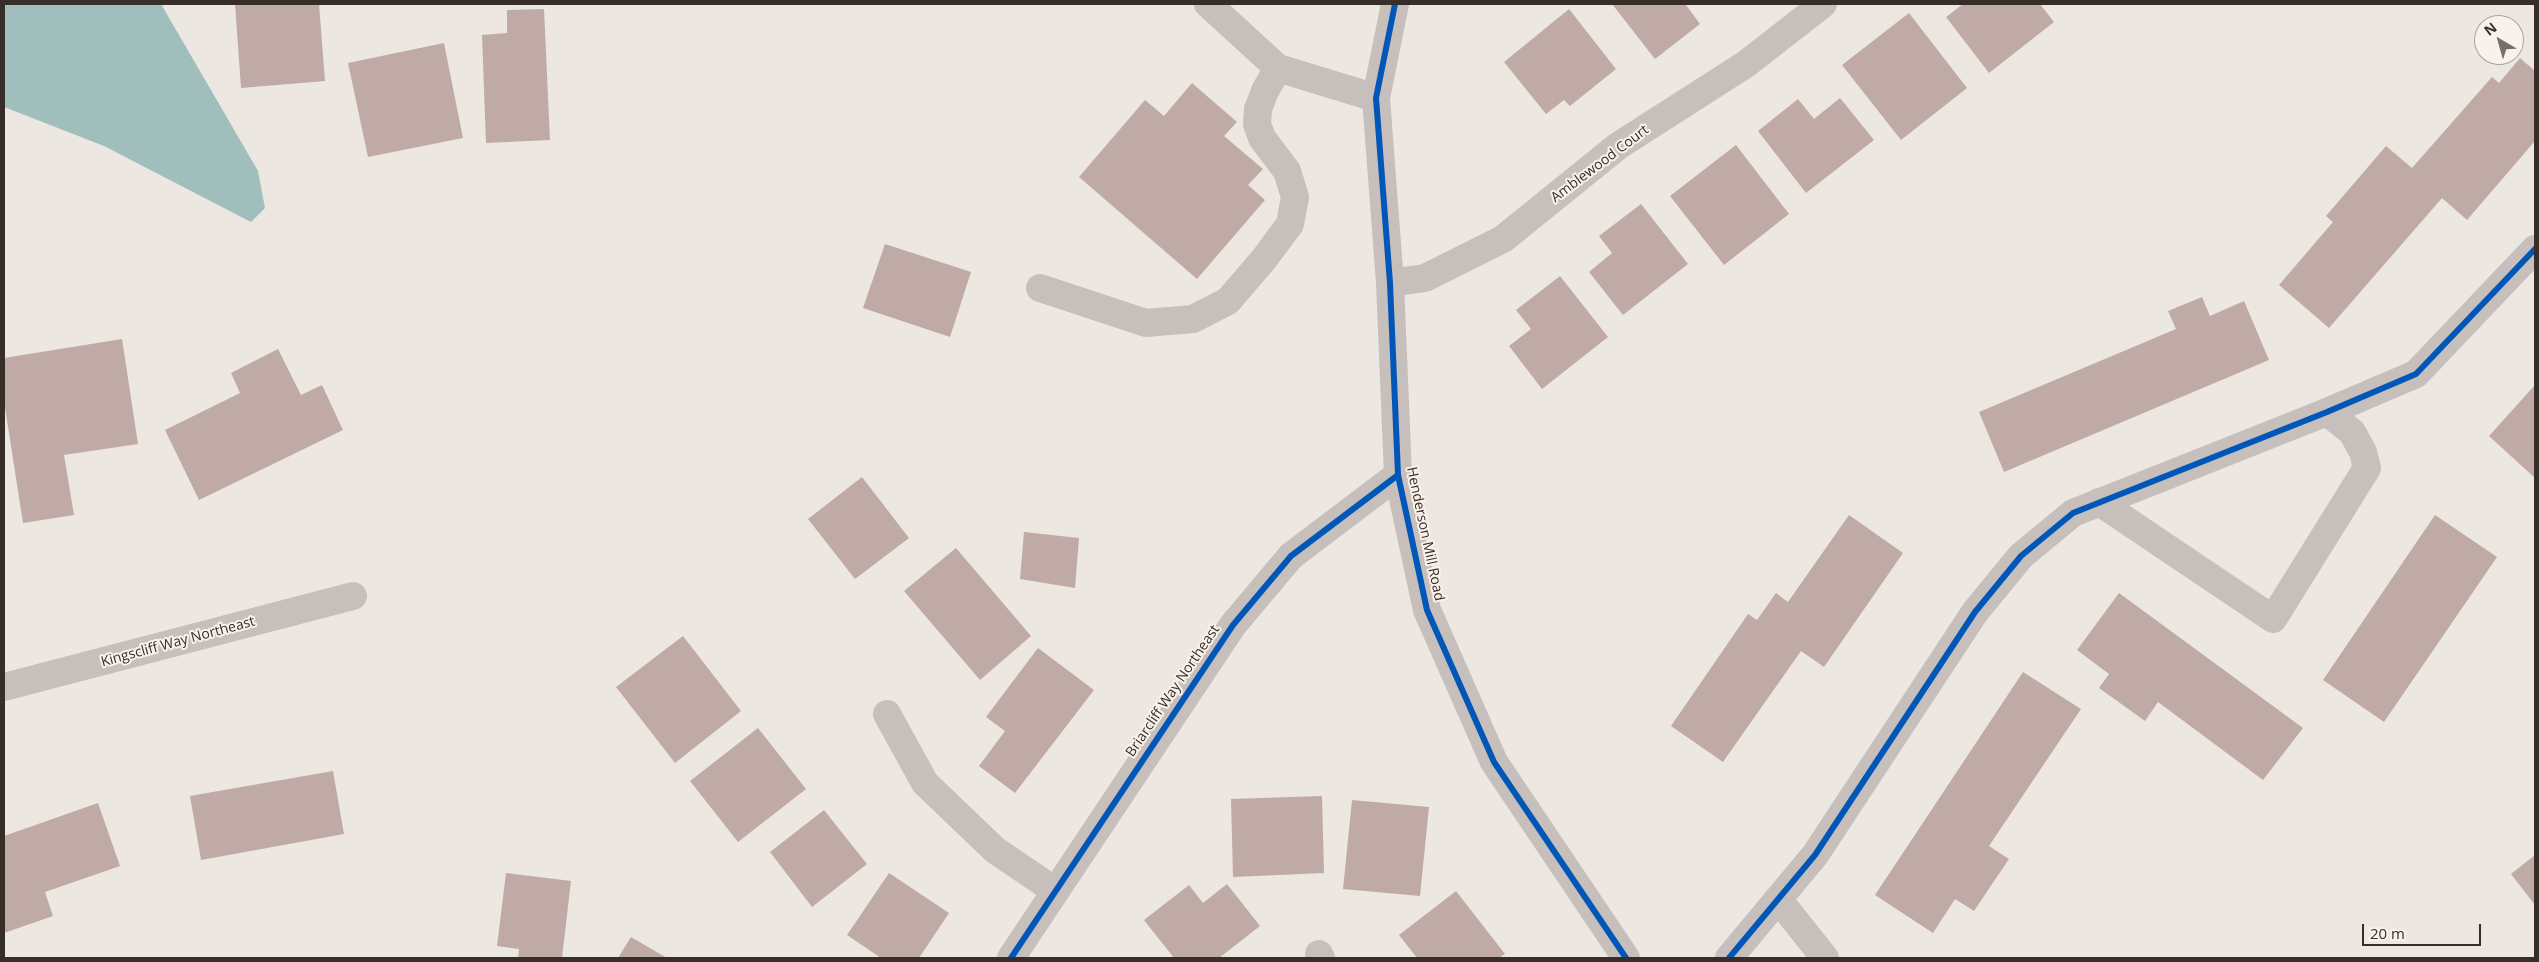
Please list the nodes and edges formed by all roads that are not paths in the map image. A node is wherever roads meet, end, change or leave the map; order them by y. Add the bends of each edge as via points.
1 (1208, 4) edge
2 (1395, 4) edge
3 (1823, 4) edge
4 (1278, 68) junction
5 (1376, 98) junction
6 (2535, 249) edge
7 (1390, 283) junction
8 (1040, 288) dead end
9 (2327, 412) junction
10 (1398, 475) junction
11 (2099, 502) junction
12 (353, 596) dead end
13 (4, 688) edge
14 (887, 714) dead end
15 (1054, 890) junction
16 (1778, 899) junction
17 (1011, 958) edge
18 (1626, 958) edge
19 (1728, 958) edge
20 (1825, 958) edge

1 - 4 street
2 - 5 street, Henderson Mill Road
3 - 7 street, Amblewood Court via 1746,64 1618,146 1503,239 1425,278
4 - 5 street
4 - 8 street via 1258,109 1257,124 1262,138 1288,171 1295,197 1290,224 1228,301 1193,319 1146,323
5 - 7 street, Henderson Mill Road
6 - 9 street via 2416,374
7 - 10 street, Henderson Mill Road
9 - 11 street
9 - 11 street via 2352,432 2363,452 2366,468 2273,618
10 - 15 street, Briarcliff Way Northeast via 1291,556 1239,618
10 - 18 street, Henderson Mill Road via 1427,610 1494,762
11 - 16 street via 2073,513 2021,556 1975,612 1815,855
12 - 13 street, Kingscliff Way Northeast
14 - 15 street via 925,783 995,850
15 - 17 street, Briarcliff Way Northeast
16 - 19 street
16 - 20 street

